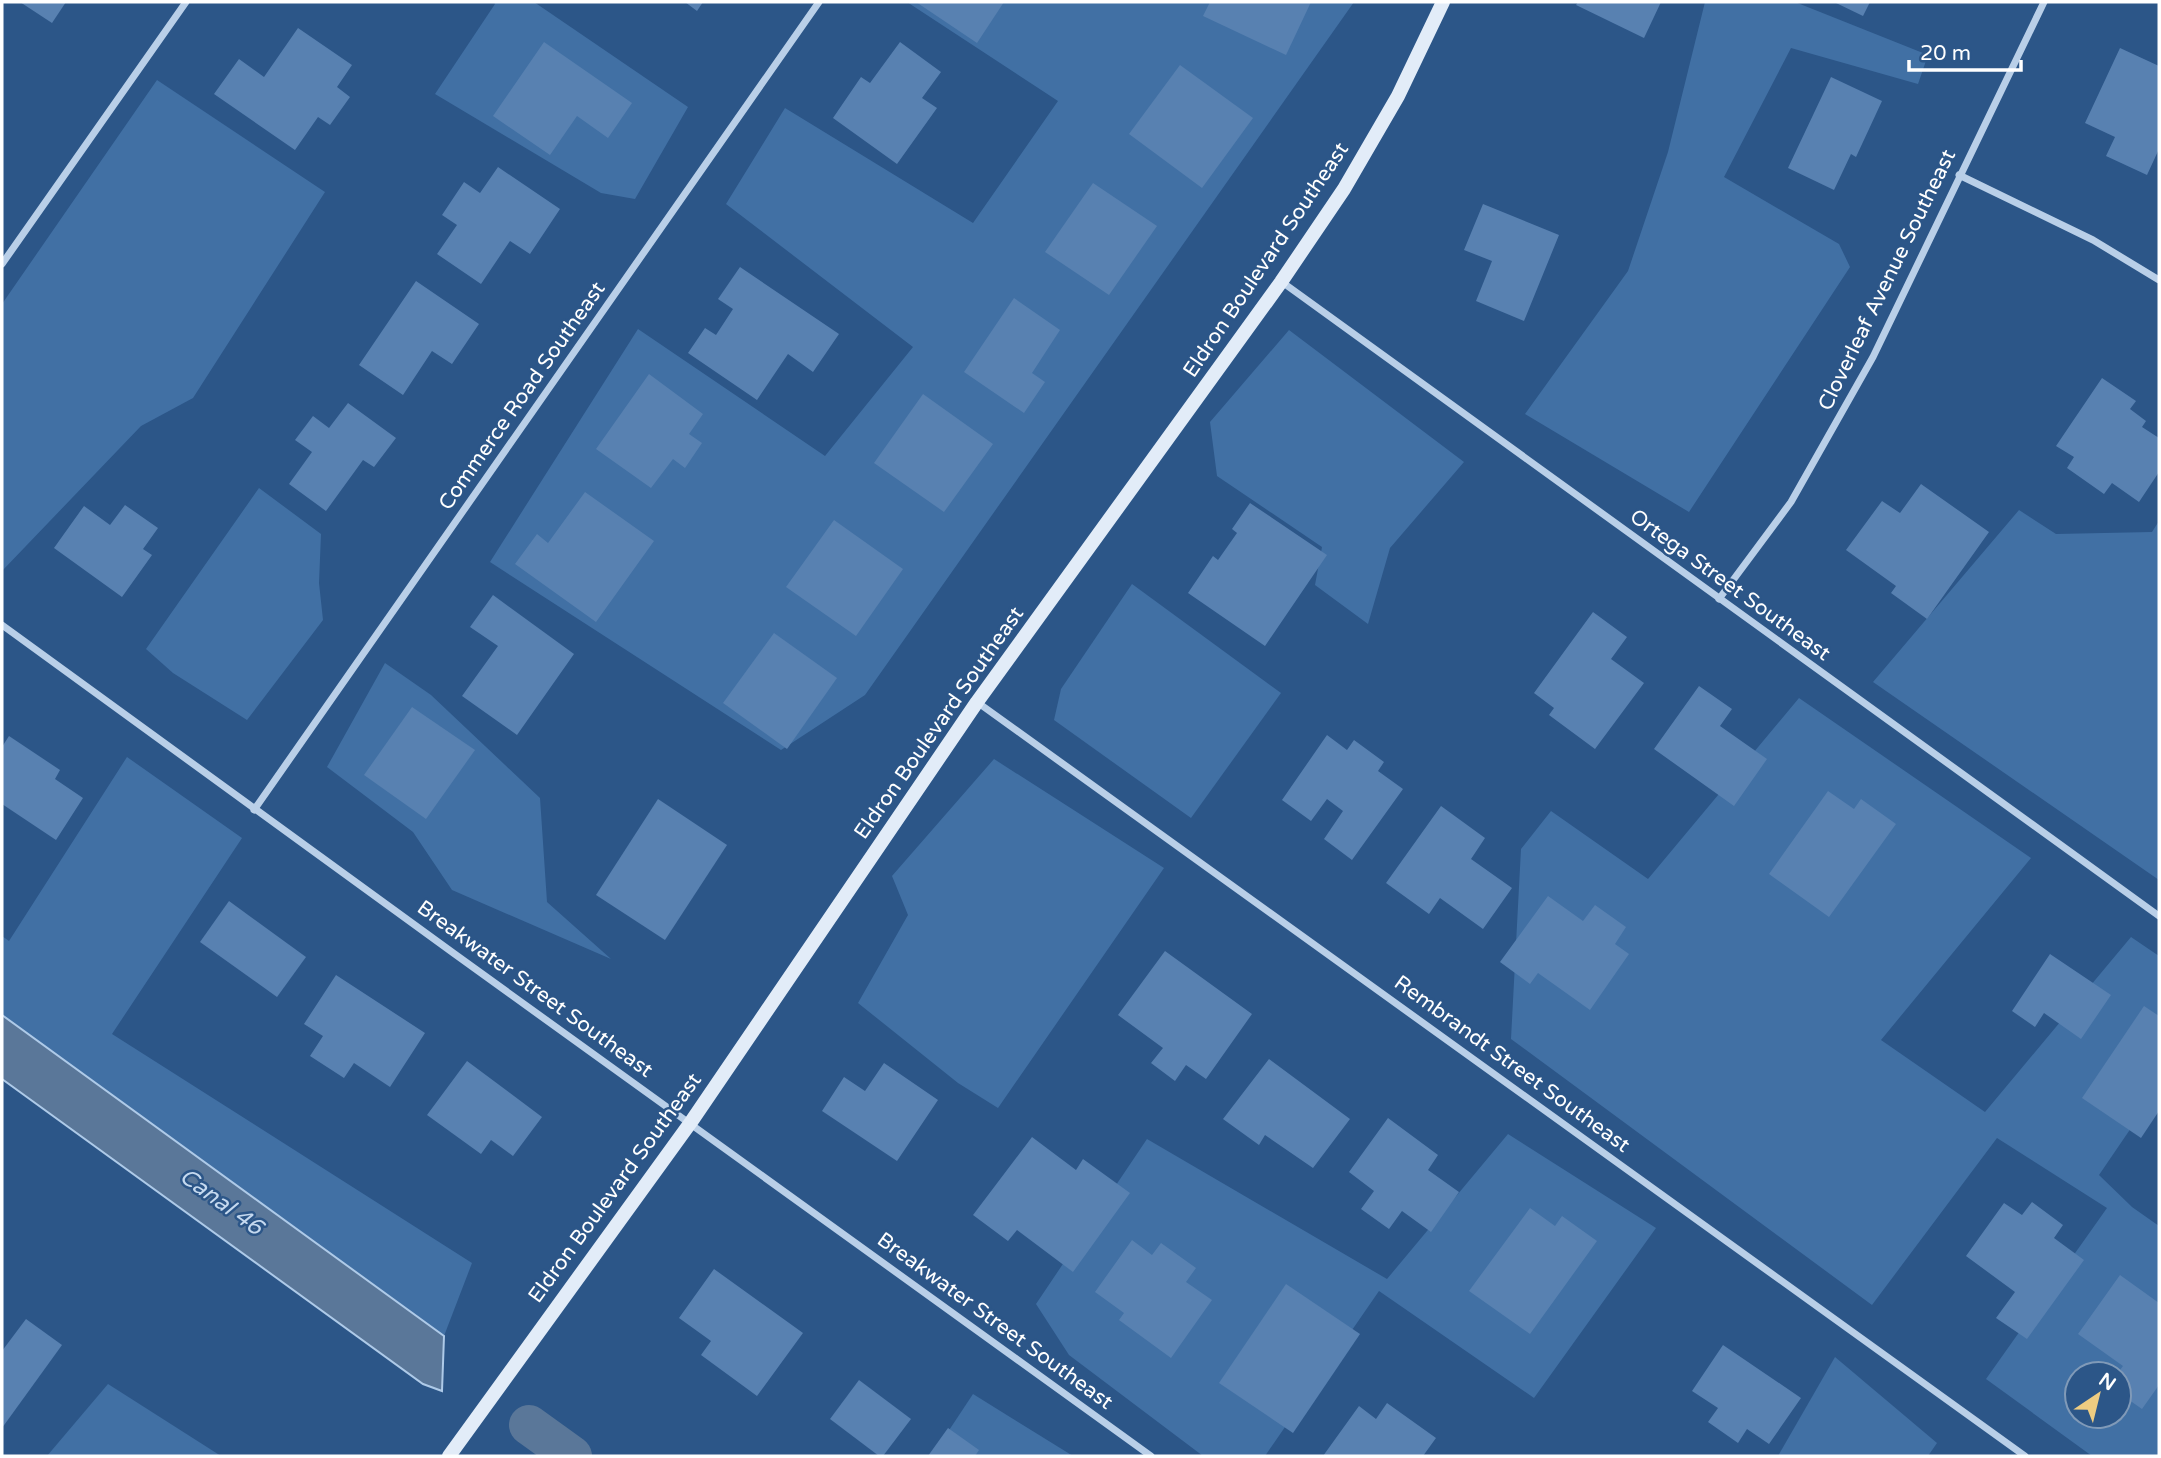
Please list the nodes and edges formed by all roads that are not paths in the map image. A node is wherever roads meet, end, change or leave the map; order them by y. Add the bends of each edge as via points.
1 (186, 2) edge
2 (820, 2) edge
3 (1443, 2) edge
4 (2044, 2) edge
5 (1959, 174) junction
6 (2, 264) edge
7 (2159, 280) edge
8 (1281, 282) junction
9 (1719, 598) junction
10 (2, 625) edge
11 (977, 702) junction
12 (254, 810) junction
13 (2159, 916) edge
14 (691, 1122) junction
15 (449, 1456) edge
16 (1151, 1456) edge
17 (2025, 1456) edge

1 - 6 street
2 - 12 street, Commerce Road Southeast
3 - 8 street, Eldron Boulevard Southeast via 1398,96 1345,189
4 - 5 street, Cloverleaf Avenue Southeast
5 - 7 street via 2093,240
5 - 9 street, Cloverleaf Avenue Southeast via 1873,357 1832,430 1791,502
8 - 9 street, Ortega Street Southeast
8 - 11 street, Eldron Boulevard Southeast
9 - 13 street, Ortega Street Southeast
10 - 12 street, Breakwater Street Southeast
11 - 14 street, Eldron Boulevard Southeast
11 - 17 street, Rembrandt Street Southeast
12 - 14 street, Breakwater Street Southeast
14 - 15 street, Eldron Boulevard Southeast
14 - 16 street, Breakwater Street Southeast

